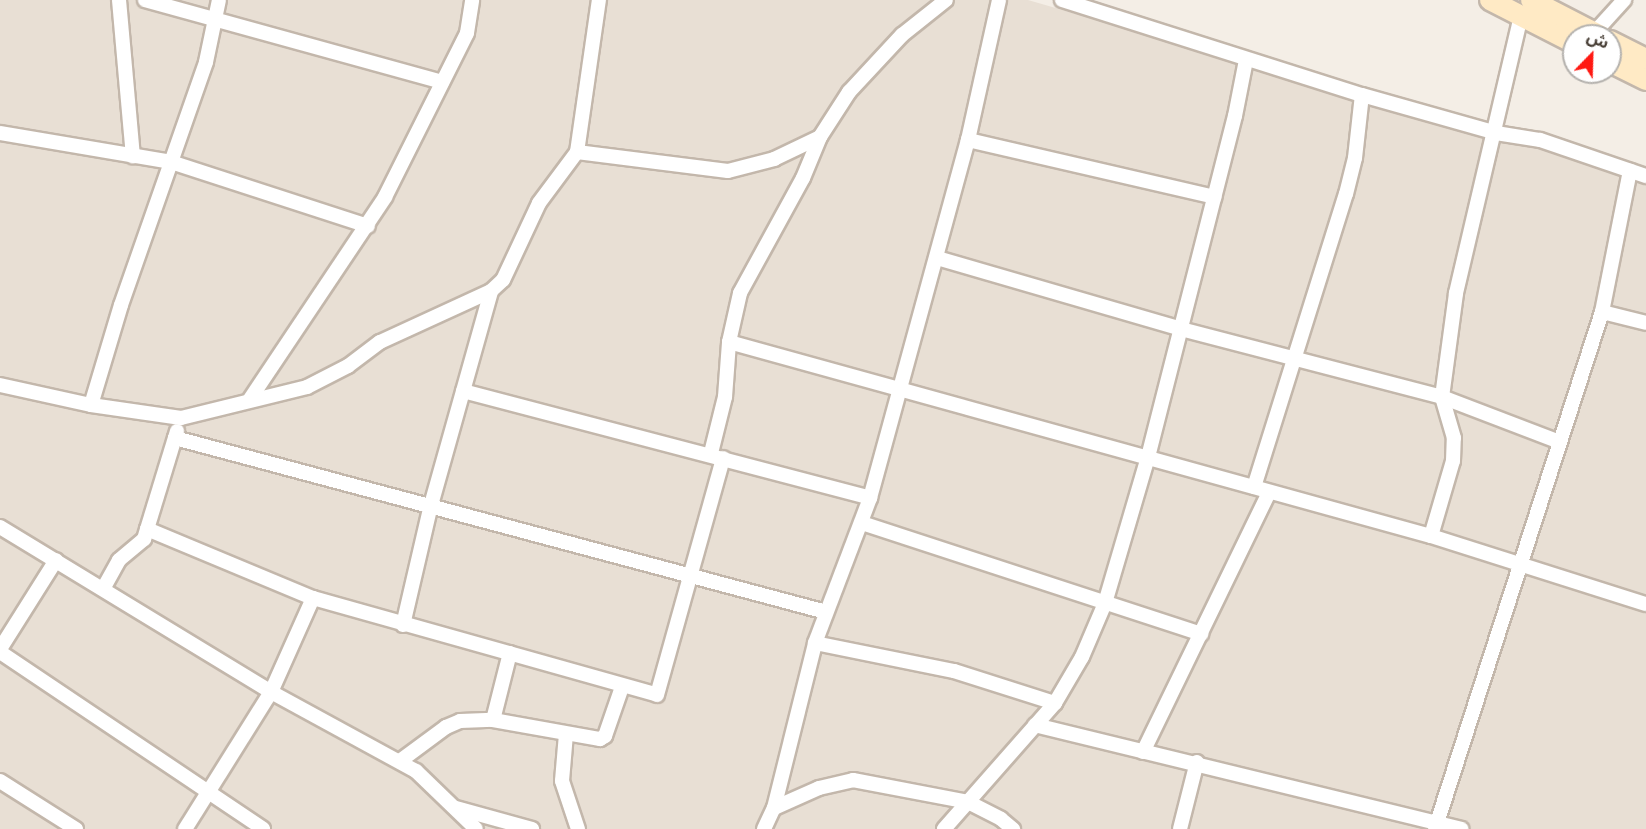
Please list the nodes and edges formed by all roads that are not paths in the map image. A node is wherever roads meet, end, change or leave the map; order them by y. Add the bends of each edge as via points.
1 (119, 0) edge
2 (145, 0) edge
3 (219, 0) edge
4 (472, 0) edge
5 (599, 0) edge
6 (946, 0) edge
7 (999, 0) edge
8 (1062, 0) edge
9 (1490, 0) edge
10 (1624, 0) edge
11 (1526, 8) edge
12 (218, 20) junction
13 (1569, 24) edge
14 (1609, 24) edge
15 (1562, 34) edge
16 (1622, 47) edge
17 (1646, 59) edge
18 (1246, 60) junction
19 (1622, 68) edge
20 (1646, 79) edge
21 (442, 82) junction
22 (1362, 95) junction
23 (1496, 133) junction
24 (0, 134) edge
25 (820, 137) junction
26 (968, 140) junction
27 (577, 152) junction
28 (133, 156) junction
29 (171, 162) junction
30 (1630, 171) junction
31 (1646, 176) edge
32 (1215, 197) junction
33 (368, 226) junction
34 (937, 258) junction
35 (491, 291) junction
36 (1602, 312) junction
37 (1646, 323) edge
38 (1181, 329) junction
39 (729, 342) junction
40 (1294, 359) junction
41 (0, 385) edge
42 (899, 387) junction
43 (463, 391) junction
44 (1442, 397) junction
45 (250, 399) junction
46 (91, 405) junction
47 (181, 418) junction
48 (175, 438) junction
49 (1560, 442) junction
50 (717, 456) junction
51 (1148, 457) junction
52 (1254, 488) junction
53 (1269, 492) junction
54 (870, 498) junction
55 (431, 505) junction
56 (862, 523) junction
57 (0, 527) edge
58 (147, 529) junction
59 (1431, 536) junction
60 (56, 560) junction
61 (1519, 565) junction
62 (692, 577) junction
63 (103, 589) junction
64 (313, 598) junction
65 (1105, 603) junction
66 (1646, 603) edge
67 (826, 612) junction
68 (404, 625) junction
69 (1200, 634) junction
70 (815, 643) junction
71 (0, 650) edge
72 (510, 653) junction
73 (622, 687) junction
74 (271, 692) junction
75 (1055, 703) junction
76 (493, 720) junction
77 (1035, 725) junction
78 (566, 734) junction
79 (1143, 752) junction
80 (400, 761) junction
81 (1197, 762) junction
82 (0, 781) edge
83 (209, 790) junction
84 (968, 802) junction
85 (455, 808) junction
86 (774, 808) junction
87 (1436, 826) edge
88 (76, 829) edge
89 (185, 829) edge
90 (263, 829) edge
91 (476, 829) edge
92 (532, 829) edge
93 (578, 829) edge
94 (764, 829) edge
95 (944, 829) edge
96 (1013, 829) edge
97 (1180, 829) edge
98 (1462, 829) edge

1 - 28 street
2 - 12 street
3 - 12 street
4 - 21 street via 467,33
5 - 27 street
6 - 25 street via 884,54 849,92
7 - 26 street
8 - 18 street
9 - 11 street
10 - 14 street
11 - 13 street
11 - 15 street
11 - 23 street
12 - 21 street
12 - 29 street
16 - 17 street
18 - 22 street
18 - 32 street
19 - 20 street
21 - 33 street
22 - 23 street
22 - 40 street via 1348,185
23 - 30 street via 1540,140
23 - 44 street via 1455,293
24 - 28 street
25 - 27 street via 774,159 728,171
25 - 39 street via 803,178 740,293
26 - 32 street
26 - 34 street
27 - 35 street via 539,203 507,273
28 - 29 street
29 - 33 street
29 - 46 street
30 - 31 street
30 - 36 street
32 - 38 street
33 - 45 street
34 - 38 street
34 - 42 street
35 - 43 street
35 - 45 street via 380,342 327,379
36 - 37 street
36 - 49 street
38 - 40 street
38 - 51 street
39 - 42 street
39 - 50 street
40 - 44 street
40 - 52 street
41 - 46 street
42 - 51 street
42 - 54 street
43 - 50 street
43 - 55 street
44 - 49 street
44 - 59 street via 1454,438 1453,462
45 - 47 street
46 - 47 street
47 - 48 street
48 - 55 street
48 - 58 street
49 - 61 street
50 - 54 street
50 - 62 street
51 - 52 street
51 - 65 street
52 - 53 street
53 - 59 street
53 - 69 street
54 - 56 street
55 - 62 street
55 - 68 street
56 - 65 street
56 - 67 street
57 - 60 street
58 - 63 street via 136,548 119,560
58 - 64 street
59 - 61 street
60 - 63 street
60 - 71 street
61 - 66 street
61 - 87 street
62 - 67 street
62 - 73 street via 661,692 651,696
63 - 74 street
64 - 68 street
64 - 74 street
65 - 69 street
65 - 75 street via 1082,657
67 - 70 street
68 - 72 street
69 - 79 street
70 - 75 street via 954,671
70 - 86 street
71 - 83 street
72 - 73 street
72 - 76 street
73 - 78 street via 605,736 600,739
74 - 80 street
74 - 83 street
75 - 77 street
76 - 78 street
76 - 80 street via 460,721 446,727
77 - 79 street
77 - 84 street
78 - 93 street via 562,781
79 - 81 street
80 - 85 street
81 - 87 street
81 - 97 street
82 - 88 street
83 - 89 street
83 - 90 street
84 - 86 street via 853,780 819,788
84 - 95 street
84 - 96 street
85 - 91 street
85 - 92 street
86 - 94 street
87 - 98 street

